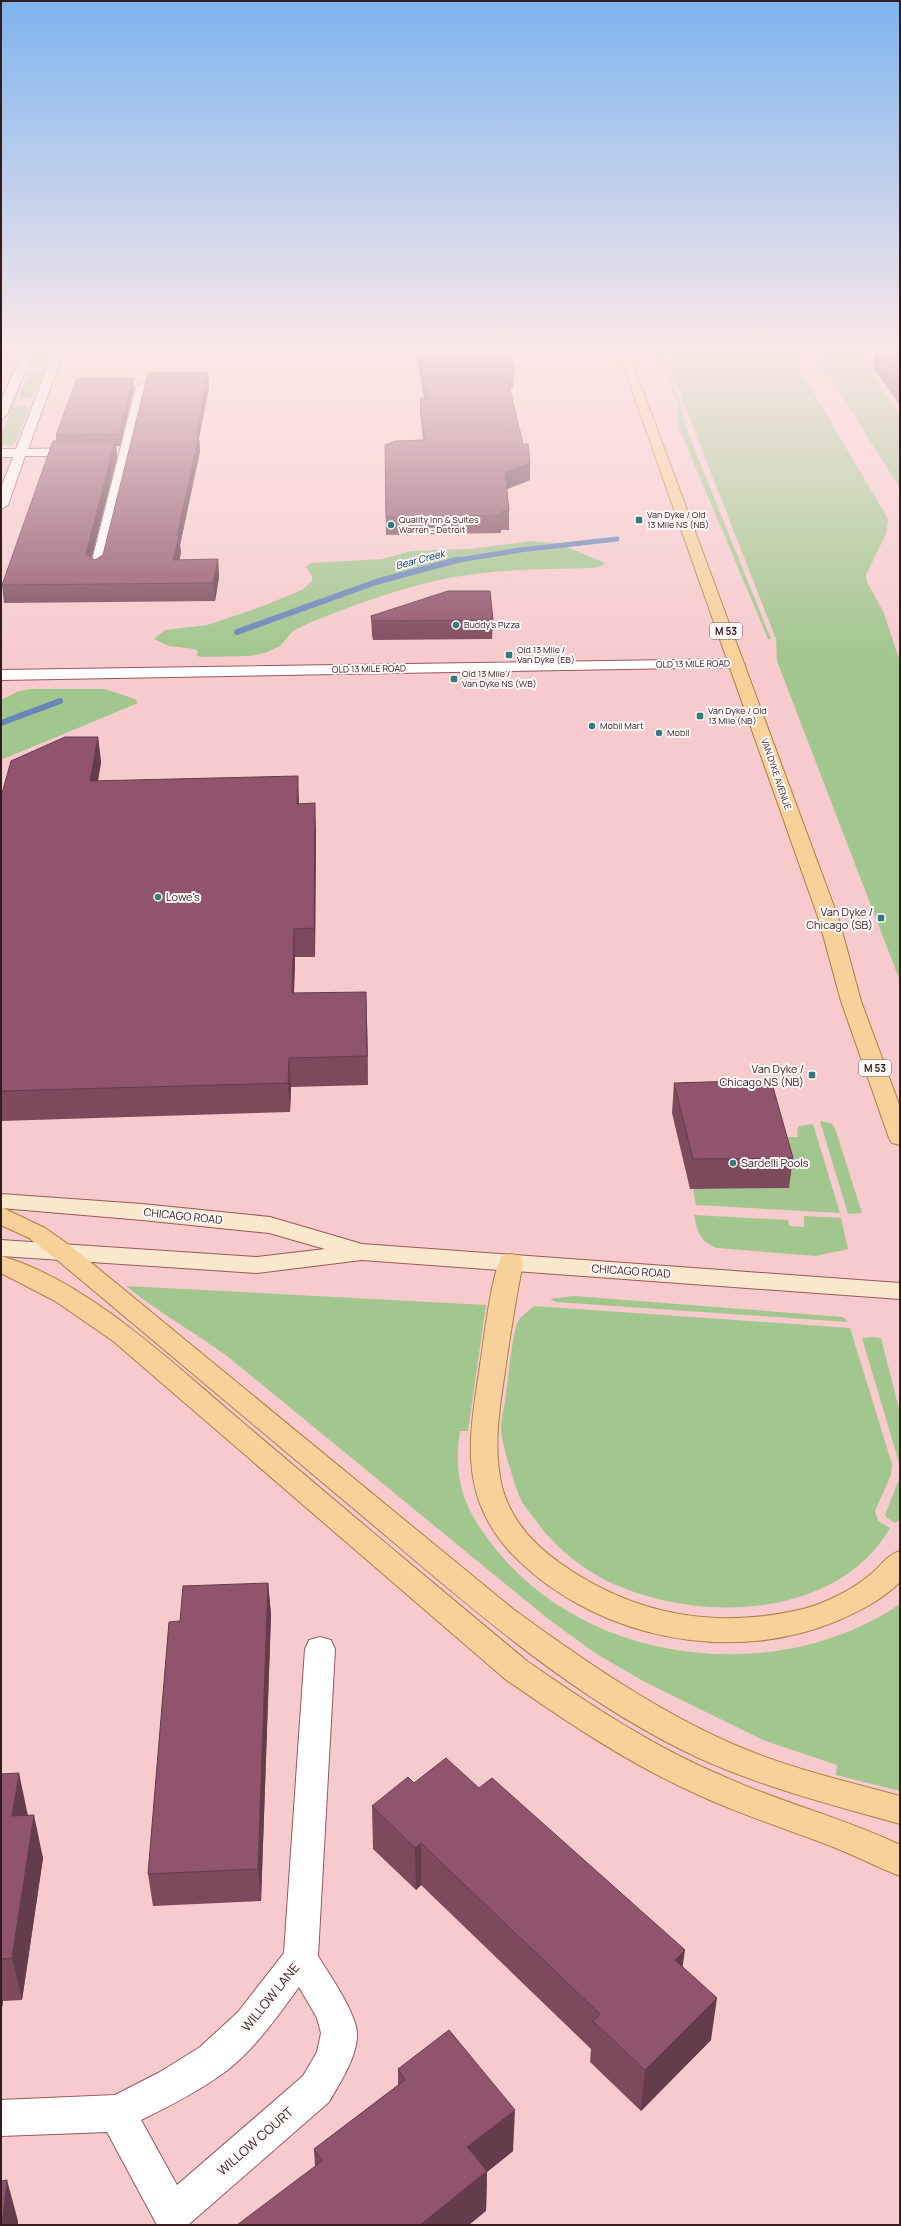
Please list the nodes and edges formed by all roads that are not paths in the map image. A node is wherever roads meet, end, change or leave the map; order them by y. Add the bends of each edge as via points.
1 (22, 449) edge
2 (659, 449) edge
3 (126, 451) joint
4 (21, 452) junction
5 (95, 452) edge
6 (111, 452) edge
7 (1, 453) edge
8 (1, 505) edge
9 (96, 572) edge
10 (737, 664) junction
11 (1, 675) edge
12 (900, 1138) edge
13 (1, 1201) edge
14 (1, 1215) edge
15 (1, 1248) edge
16 (362, 1252) junction
17 (64, 1253) junction
18 (511, 1262) junction
19 (1, 1264) edge
20 (900, 1291) edge
21 (900, 1562) edge
22 (320, 1649) dead end
23 (900, 1810) edge
24 (900, 1861) edge
25 (301, 1958) junction
26 (117, 2113) junction
27 (1, 2118) edge

1 - 4 street
2 - 10 main road, VAN DYKE AVENUE / M 53
3 - 6 street
3 - 9 street
4 - 5 street
4 - 7 street
4 - 8 street
10 - 11 street, OLD 13 MILE ROAD
10 - 12 main road, VAN DYKE AVENUE / M 53 via 829,920 851,1001
13 - 16 main road, CHICAGO ROAD via 270,1225
14 - 17 main road via 37,1233
15 - 17 main road, CHICAGO ROAD
16 - 17 main road, CHICAGO ROAD via 256,1265
16 - 18 main road, CHICAGO ROAD
17 - 23 main road via 503,1617 628,1706 694,1741 761,1769
18 - 20 main road, CHICAGO ROAD
18 - 21 main road via 484,1425 483,1451 487,1482 494,1506 506,1527 527,1553 559,1580 600,1603 647,1620 691,1629 738,1631 789,1625 832,1612 870,1592
19 - 24 main road via 70,1297 122,1335 516,1670 569,1708 684,1774 745,1801 811,1822
22 - 25 street, WILLOW LANE
25 - 26 street, WILLOW LANE via 250,2024 213,2059 173,2085
25 - 26 street, WILLOW COURT via 329,2008 339,2032 331,2065 316,2089 172,2214
26 - 27 street, WILLOW LANE

